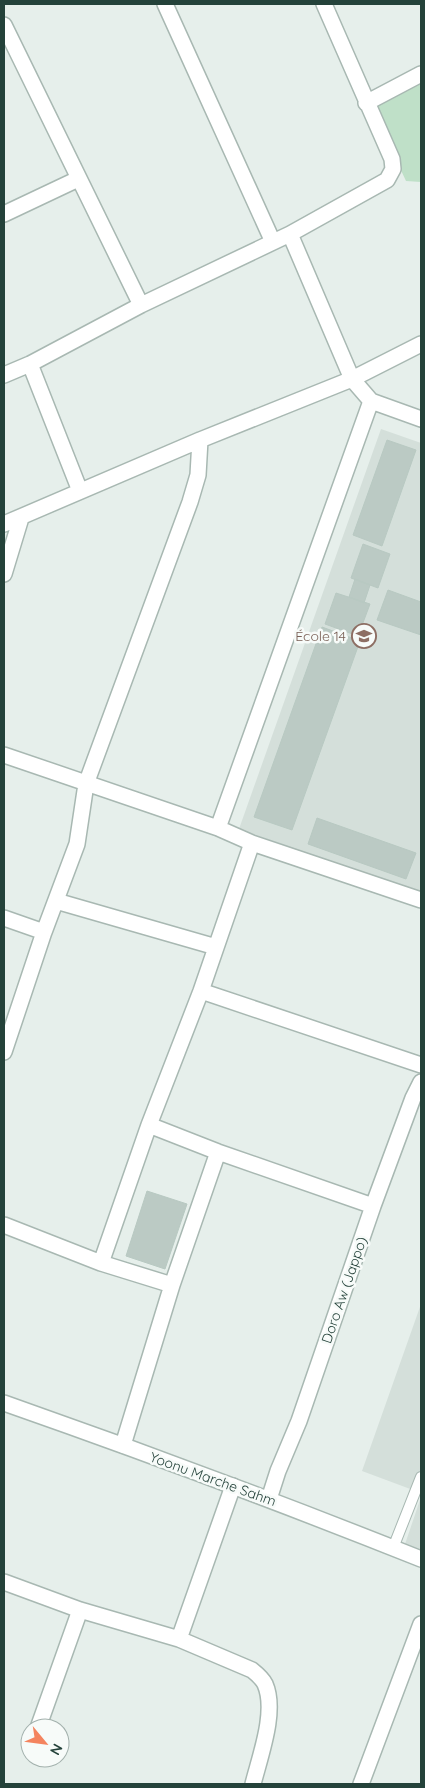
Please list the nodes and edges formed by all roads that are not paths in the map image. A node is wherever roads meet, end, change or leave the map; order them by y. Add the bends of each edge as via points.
1 (165, 4) edge
2 (324, 4) edge
3 (4, 25) edge
4 (421, 74) edge
5 (366, 103) junction
6 (78, 179) junction
7 (4, 214) edge
8 (290, 234) junction
9 (273, 242) junction
10 (141, 305) junction
11 (421, 344) edge
12 (30, 364) junction
13 (4, 375) edge
14 (352, 379) junction
15 (371, 401) junction
16 (421, 419) edge
17 (200, 440) junction
18 (80, 491) junction
19 (21, 518) junction
20 (4, 524) edge
21 (4, 574) edge
22 (4, 756) edge
23 (86, 784) junction
24 (218, 828) junction
25 (252, 843) junction
26 (421, 900) edge
27 (56, 902) junction
28 (4, 918) edge
29 (44, 932) junction
30 (216, 947) junction
31 (201, 991) junction
32 (4, 1052) edge
33 (421, 1064) edge
34 (421, 1082) edge
35 (149, 1126) junction
36 (218, 1152) junction
37 (373, 1206) junction
38 (4, 1225) edge
39 (101, 1263) junction
40 (172, 1285) junction
41 (4, 1403) edge
42 (123, 1445) junction
43 (421, 1477) edge
44 (233, 1486) junction
45 (270, 1499) junction
46 (394, 1548) junction
47 (421, 1560) edge
48 (4, 1582) edge
49 (80, 1610) junction
50 (421, 1624) edge
51 (178, 1638) junction
52 (42, 1718) edge
53 (253, 1784) edge
54 (361, 1784) edge

1 - 9 street
2 - 5 street
3 - 6 street
4 - 5 street
5 - 8 street via 392,159 392,172 387,180
6 - 7 street
6 - 10 street
8 - 9 street
8 - 14 street
9 - 10 street
10 - 12 street
11 - 14 street
12 - 13 street
12 - 18 street
14 - 15 street
14 - 17 street
15 - 16 street
15 - 24 street
17 - 18 street
17 - 23 street via 198,474 190,502
18 - 19 street
19 - 20 street
19 - 21 street
22 - 23 street
23 - 24 street
23 - 27 street via 77,844
24 - 25 street
25 - 26 street
25 - 30 street
27 - 29 street
27 - 30 street
28 - 29 street
29 - 32 street
30 - 31 street
31 - 33 street
31 - 35 street
34 - 37 street, Doro Aw (Jappo)
35 - 36 street
35 - 39 street
36 - 37 street
36 - 40 street
37 - 45 street, Doro Aw (Jappo)
38 - 39 street
39 - 40 street
40 - 42 street
41 - 42 street, Yoonu Marche Sahm
42 - 44 street, Yoonu Marche Sahm
43 - 46 lane
44 - 45 street, Yoonu Marche Sahm
44 - 51 street
45 - 46 street, Yoonu Marche Sahm
46 - 47 street, Yoonu Marche Sahm
48 - 49 street
49 - 51 street
49 - 52 street
50 - 54 street
51 - 53 street via 252,1670 265,1684 269,1712

